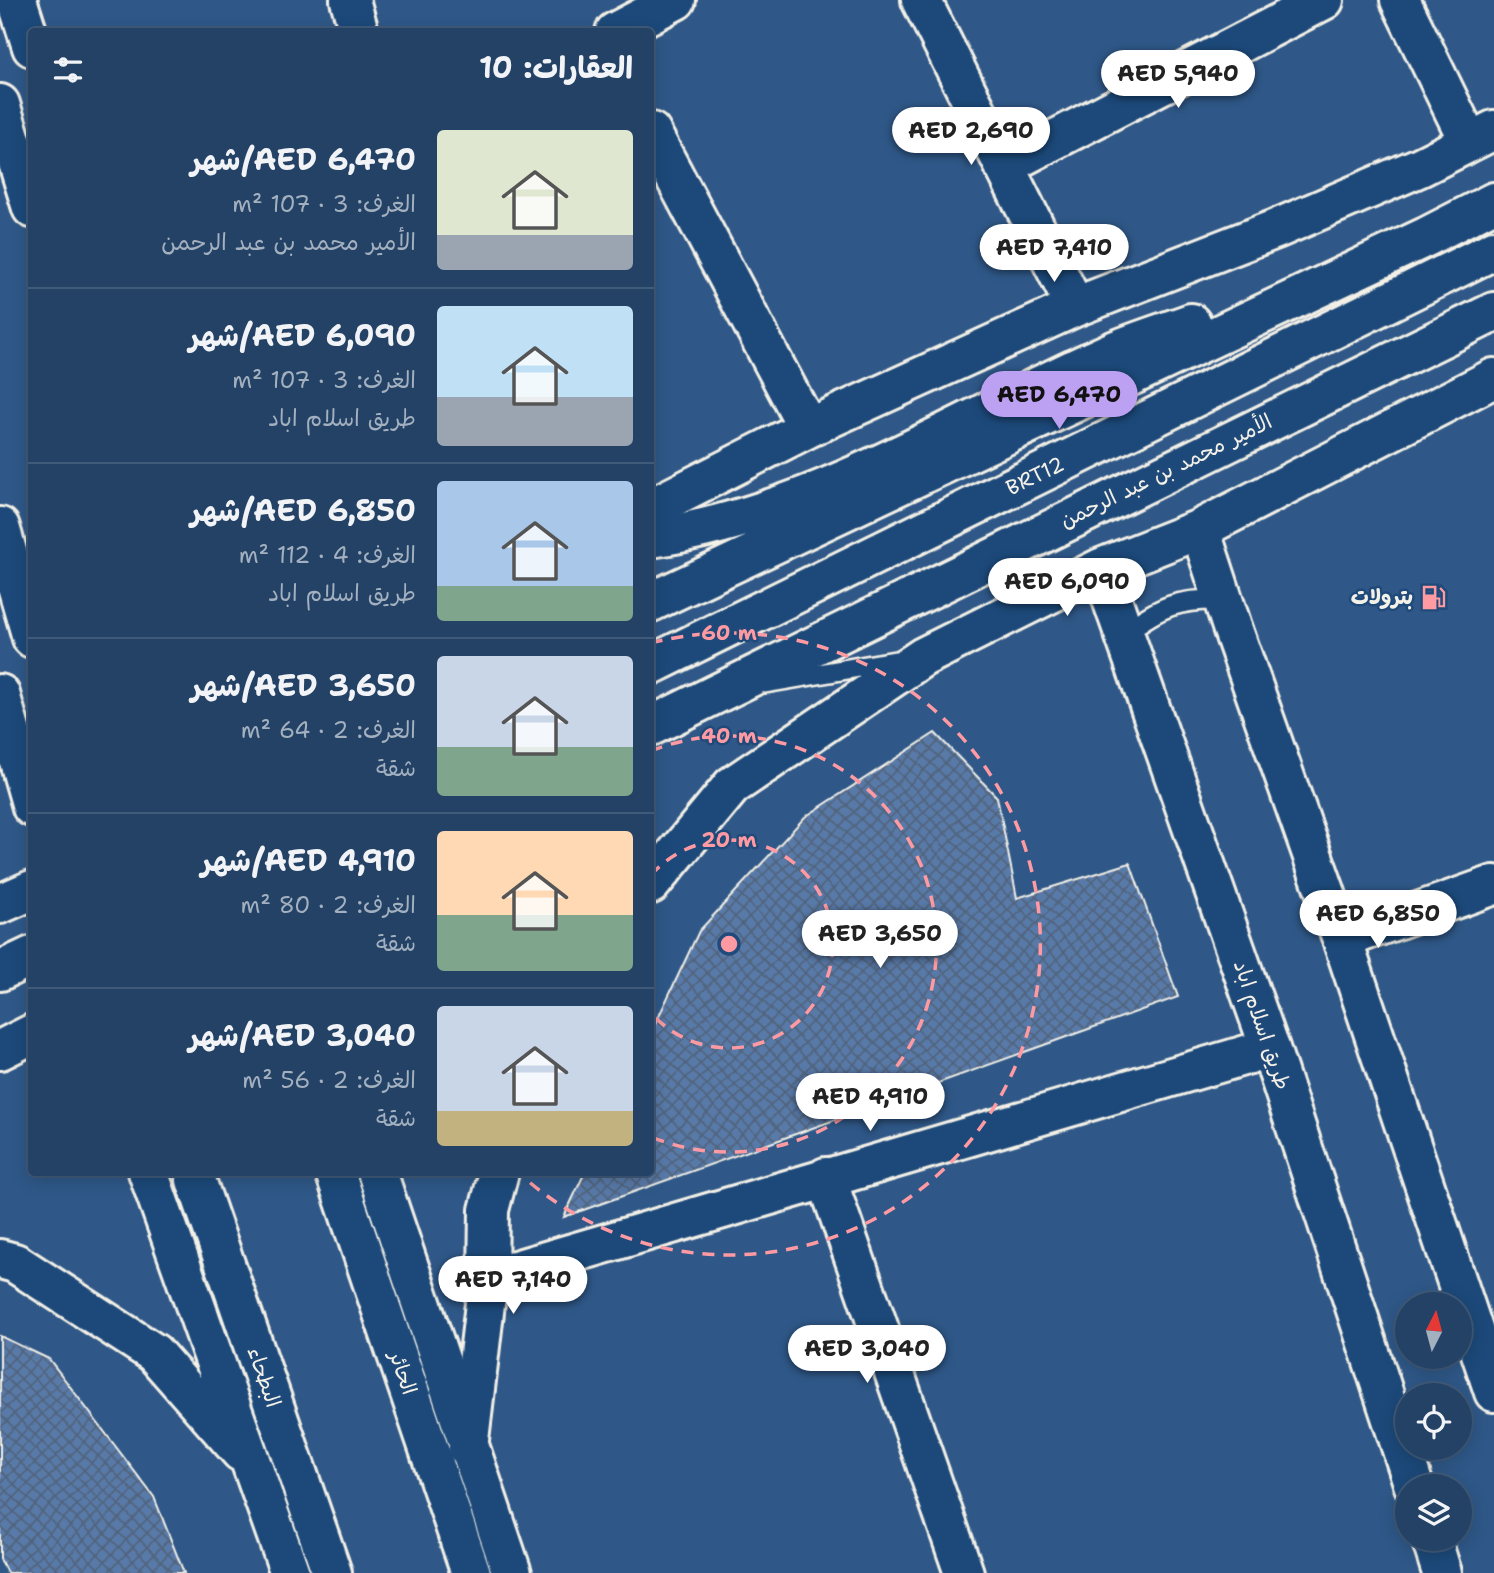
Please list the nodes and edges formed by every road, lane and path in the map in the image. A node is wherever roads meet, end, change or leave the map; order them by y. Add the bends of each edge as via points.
1 (17, 0) edge
2 (350, 0) edge
3 (676, 0) edge
4 (921, 0) edge
5 (1324, 0) edge
6 (1400, 0) edge
7 (358, 28) edge
8 (623, 28) edge
9 (28, 34) edge
10 (0, 104) edge
11 (1482, 136) edge
12 (654, 138) edge
13 (1004, 166) junction
14 (28, 195) edge
15 (1494, 202) edge
16 (1426, 237) junction
17 (1494, 250) edge
18 (1075, 307) junction
19 (1494, 312) edge
20 (1494, 378) edge
21 (808, 428) junction
22 (654, 506) edge
23 (0, 527) edge
24 (1200, 528) junction
25 (654, 538) edge
26 (1101, 568) junction
27 (1222, 600) junction
28 (654, 601) edge
29 (28, 624) edge
30 (1126, 632) junction
31 (923, 657) junction
32 (654, 664) edge
33 (723, 690) junction
34 (0, 692) edge
35 (654, 724) edge
36 (28, 735) edge
37 (28, 793) edge
38 (654, 880) edge
39 (1494, 885) edge
40 (28, 892) edge
41 (0, 904) edge
42 (1342, 939) junction
43 (28, 958) edge
44 (0, 971) edge
45 (28, 1036) edge
46 (1270, 1048) junction
47 (0, 1050) edge
48 (149, 1176) edge
49 (336, 1176) edge
50 (378, 1176) edge
51 (498, 1176) edge
52 (826, 1177) junction
53 (195, 1180) dead end
54 (0, 1259) edge
55 (488, 1278) junction
56 (1494, 1392) edge
57 (468, 1448) junction
58 (255, 1469) junction
59 (1410, 1474) edge
60 (1435, 1551) edge
61 (290, 1573) edge
62 (332, 1573) edge
63 (471, 1573) edge
64 (512, 1573) edge
65 (964, 1573) edge
66 (1442, 1573) edge

1 - 9 street
2 - 7 street
3 - 8 street
4 - 13 street
5 - 13 street
6 - 11 street
10 - 14 street
11 - 18 street via 1276,229
12 - 21 street
13 - 18 street
15 - 16 street
16 - 25 street via 1117,350 892,459 785,502
16 - 28 street
17 - 32 street, BRT12
18 - 21 street
19 - 33 street, الأمير محمد بن عبد الرحمن
20 - 24 street
21 - 22 street
23 - 29 street
24 - 26 street
24 - 27 street
26 - 30 street, طريق اسلام اباد
26 - 31 street
27 - 30 lane via 1171,604 1152,611
27 - 42 street
30 - 46 street, طريق اسلام اباد
31 - 33 lane
31 - 38 street via 732,786
33 - 35 street, الأمير محمد بن عبد الرحمن
34 - 36 street
34 - 37 street
39 - 42 street
40 - 41 street
42 - 56 street
43 - 44 street
45 - 47 street
46 - 52 street
46 - 59 street, طريق اسلام اباد
48 - 58 street
49 - 63 street, الحائر
50 - 57 street
51 - 55 street via 489,1210
52 - 55 street
52 - 65 street
53 - 62 street, البطحاء
54 - 58 street via 15,1263 154,1353
55 - 57 street
57 - 64 street
58 - 61 street
60 - 66 street

